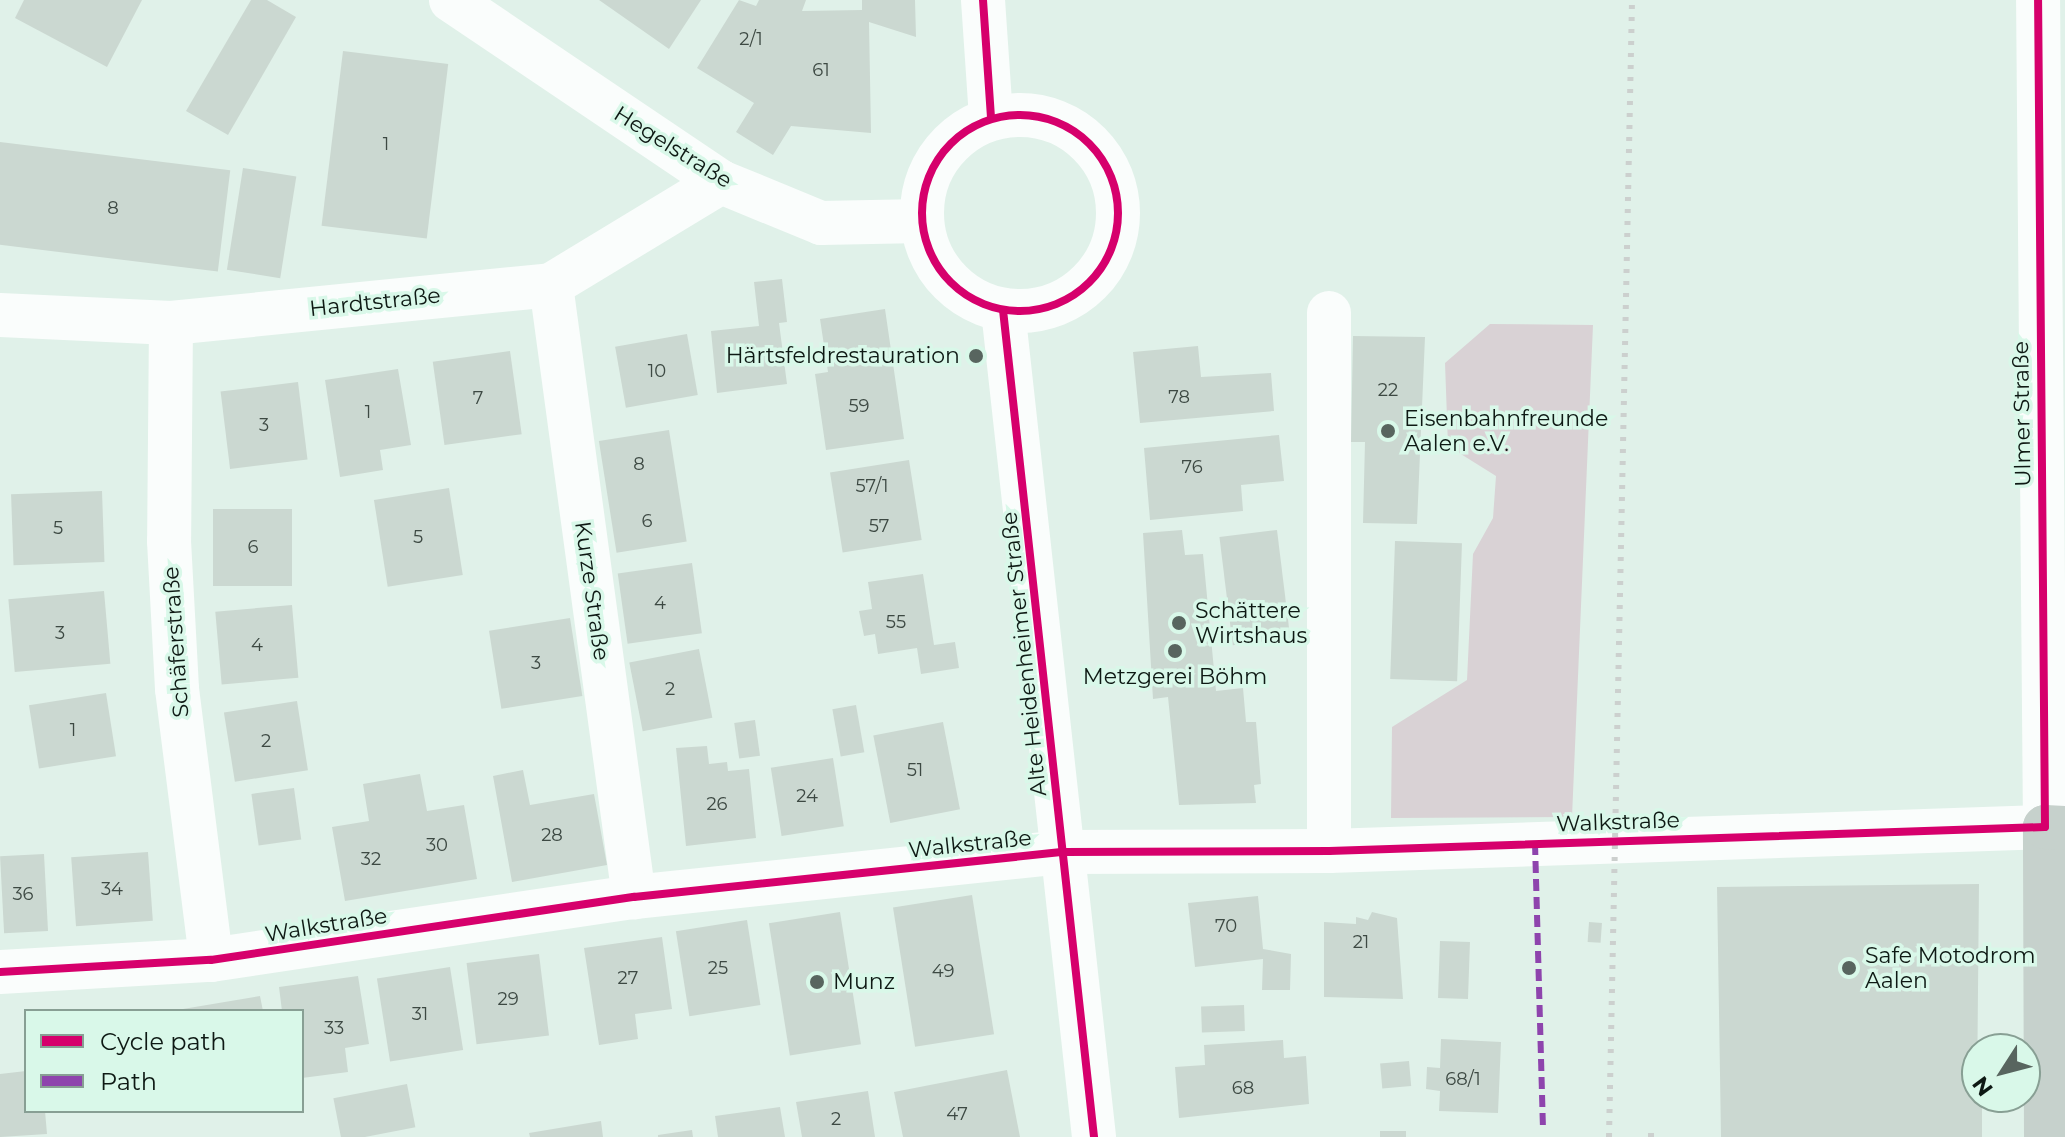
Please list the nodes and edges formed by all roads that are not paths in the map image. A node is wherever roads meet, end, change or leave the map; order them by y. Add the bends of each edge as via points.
1 (451, 0) edge
2 (983, 0) edge
3 (2038, 0) edge
4 (991, 118) junction
5 (721, 182) junction
6 (922, 221) junction
7 (551, 285) junction
8 (1003, 310) junction
9 (1329, 313) dead end
10 (0, 315) edge
11 (171, 323) junction
12 (2055, 828) edge
13 (1329, 851) junction
14 (1064, 852) junction
15 (634, 897) junction
16 (211, 960) junction
17 (0, 972) edge
18 (1094, 1137) edge
19 (2046, 1137) edge

1 - 5 street, Hegelstraße
2 - 4 street
3 - 12 street, Ulmer Straße
4 - 6 street via 961,134 938,158 925,188
4 - 8 street via 1035,116 1077,132 1098,152 1119,207 1117,236 1106,263 1087,286 1063,302 1035,311
5 - 6 street, Hegelstraße via 821,223
5 - 7 street, Hardtstraße
6 - 8 street via 930,254 948,280 973,300
7 - 11 street, Hardtstraße
7 - 15 street, Kurze Straße
8 - 14 street, Alte Heidenheimer Straße
9 - 13 street
10 - 11 street, Hardtstraße
11 - 16 street, Schäferstraße via 169,541 176,674
12 - 13 street, Walkstraße
12 - 19 main road, Ulmer Straße
13 - 14 street, Walkstraße
14 - 15 street, Walkstraße
14 - 18 street, Alte Heidenheimer Straße
15 - 16 street, Walkstraße
16 - 17 street, Walkstraße

